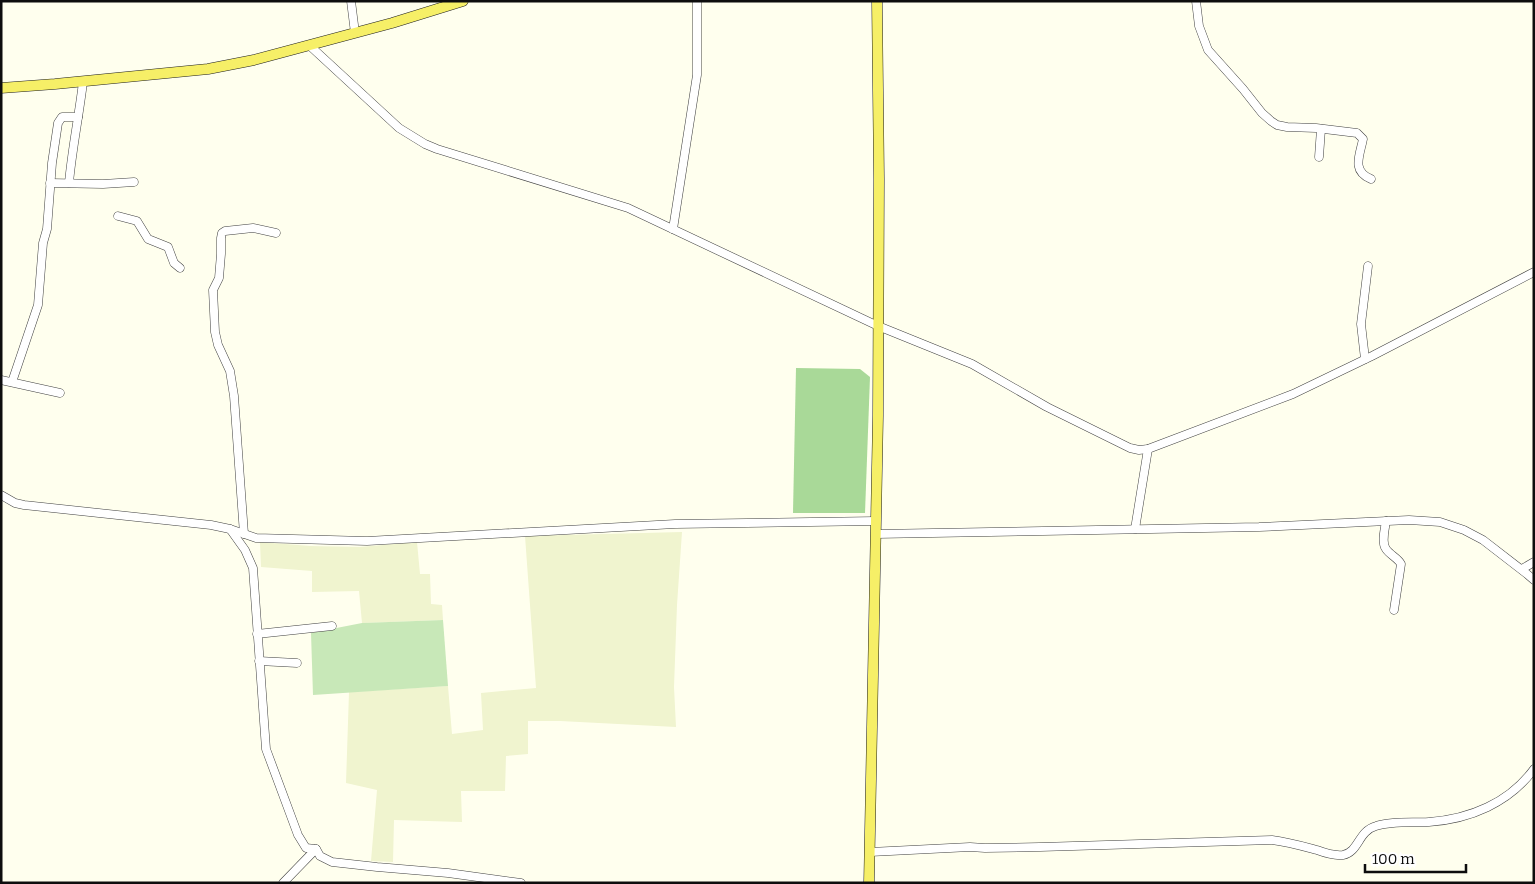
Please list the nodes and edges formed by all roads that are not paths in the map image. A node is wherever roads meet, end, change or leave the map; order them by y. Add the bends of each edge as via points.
1 (350, 1) edge
2 (463, 1) edge
3 (697, 1) edge
4 (877, 1) edge
5 (1196, 1) edge
6 (355, 33) junction
7 (309, 45) junction
8 (83, 82) junction
9 (1, 88) edge
10 (78, 117) junction
11 (1321, 128) junction
12 (1319, 157) dead end
13 (1371, 179) dead end
14 (134, 182) dead end
15 (50, 183) junction
16 (69, 183) junction
17 (118, 216) dead end
18 (673, 229) junction
19 (276, 233) dead end
20 (1368, 266) dead end
21 (180, 268) dead end
22 (1534, 272) edge
23 (878, 326) junction
24 (1365, 359) junction
25 (1, 380) edge
26 (12, 382) junction
27 (60, 393) dead end
28 (1148, 449) junction
29 (1, 495) edge
30 (876, 521) junction
31 (1386, 521) junction
32 (230, 529) junction
33 (1135, 529) junction
34 (244, 534) junction
35 (876, 534) junction
36 (1534, 562) edge
37 (1522, 569) junction
38 (1534, 580) edge
39 (1394, 610) dead end
40 (332, 626) dead end
41 (257, 634) junction
42 (259, 661) junction
43 (297, 663) dead end
44 (1534, 769) edge
45 (316, 849) junction
46 (870, 852) junction
47 (284, 883) edge
48 (520, 883) edge
49 (869, 883) edge

1 - 6 street
2 - 6 main road
3 - 18 street via 697,75
4 - 23 main road
5 - 11 street via 1199,26 1208,50 1270,122 1287,127
6 - 7 main road
7 - 8 main road via 208,69
7 - 18 street via 399,128 425,144 628,208
8 - 9 main road
8 - 10 street
10 - 15 street via 59,120
10 - 16 street
11 - 12 street
11 - 13 street via 1362,136 1359,170
14 - 16 street
15 - 16 street
15 - 26 street via 38,305
17 - 21 street via 137,222 148,239 168,247 174,263
18 - 23 street
19 - 34 street via 258,228 229,229 222,233 219,278 213,290 215,332 231,378
20 - 24 street via 1361,324
22 - 24 street
23 - 28 street via 972,364 1123,446
23 - 30 main road
24 - 28 street via 1293,394
25 - 26 street
26 - 27 street
28 - 33 street
29 - 32 street via 24,505
30 - 34 street via 675,524 367,540 256,538
30 - 35 main road
31 - 33 street
31 - 37 street via 1440,522 1464,530
31 - 39 street via 1384,545 1401,564
32 - 34 street
32 - 41 street via 253,568
33 - 35 street
35 - 46 main road
36 - 37 street
37 - 38 street
40 - 41 street
41 - 42 street
42 - 43 street
42 - 45 street via 268,757 298,835 306,848
44 - 46 street via 1525,782 1510,794 1479,811 1448,820 1369,828 1354,849 1345,855 1272,840
45 - 47 street
45 - 48 street via 320,856 332,862
46 - 49 main road

